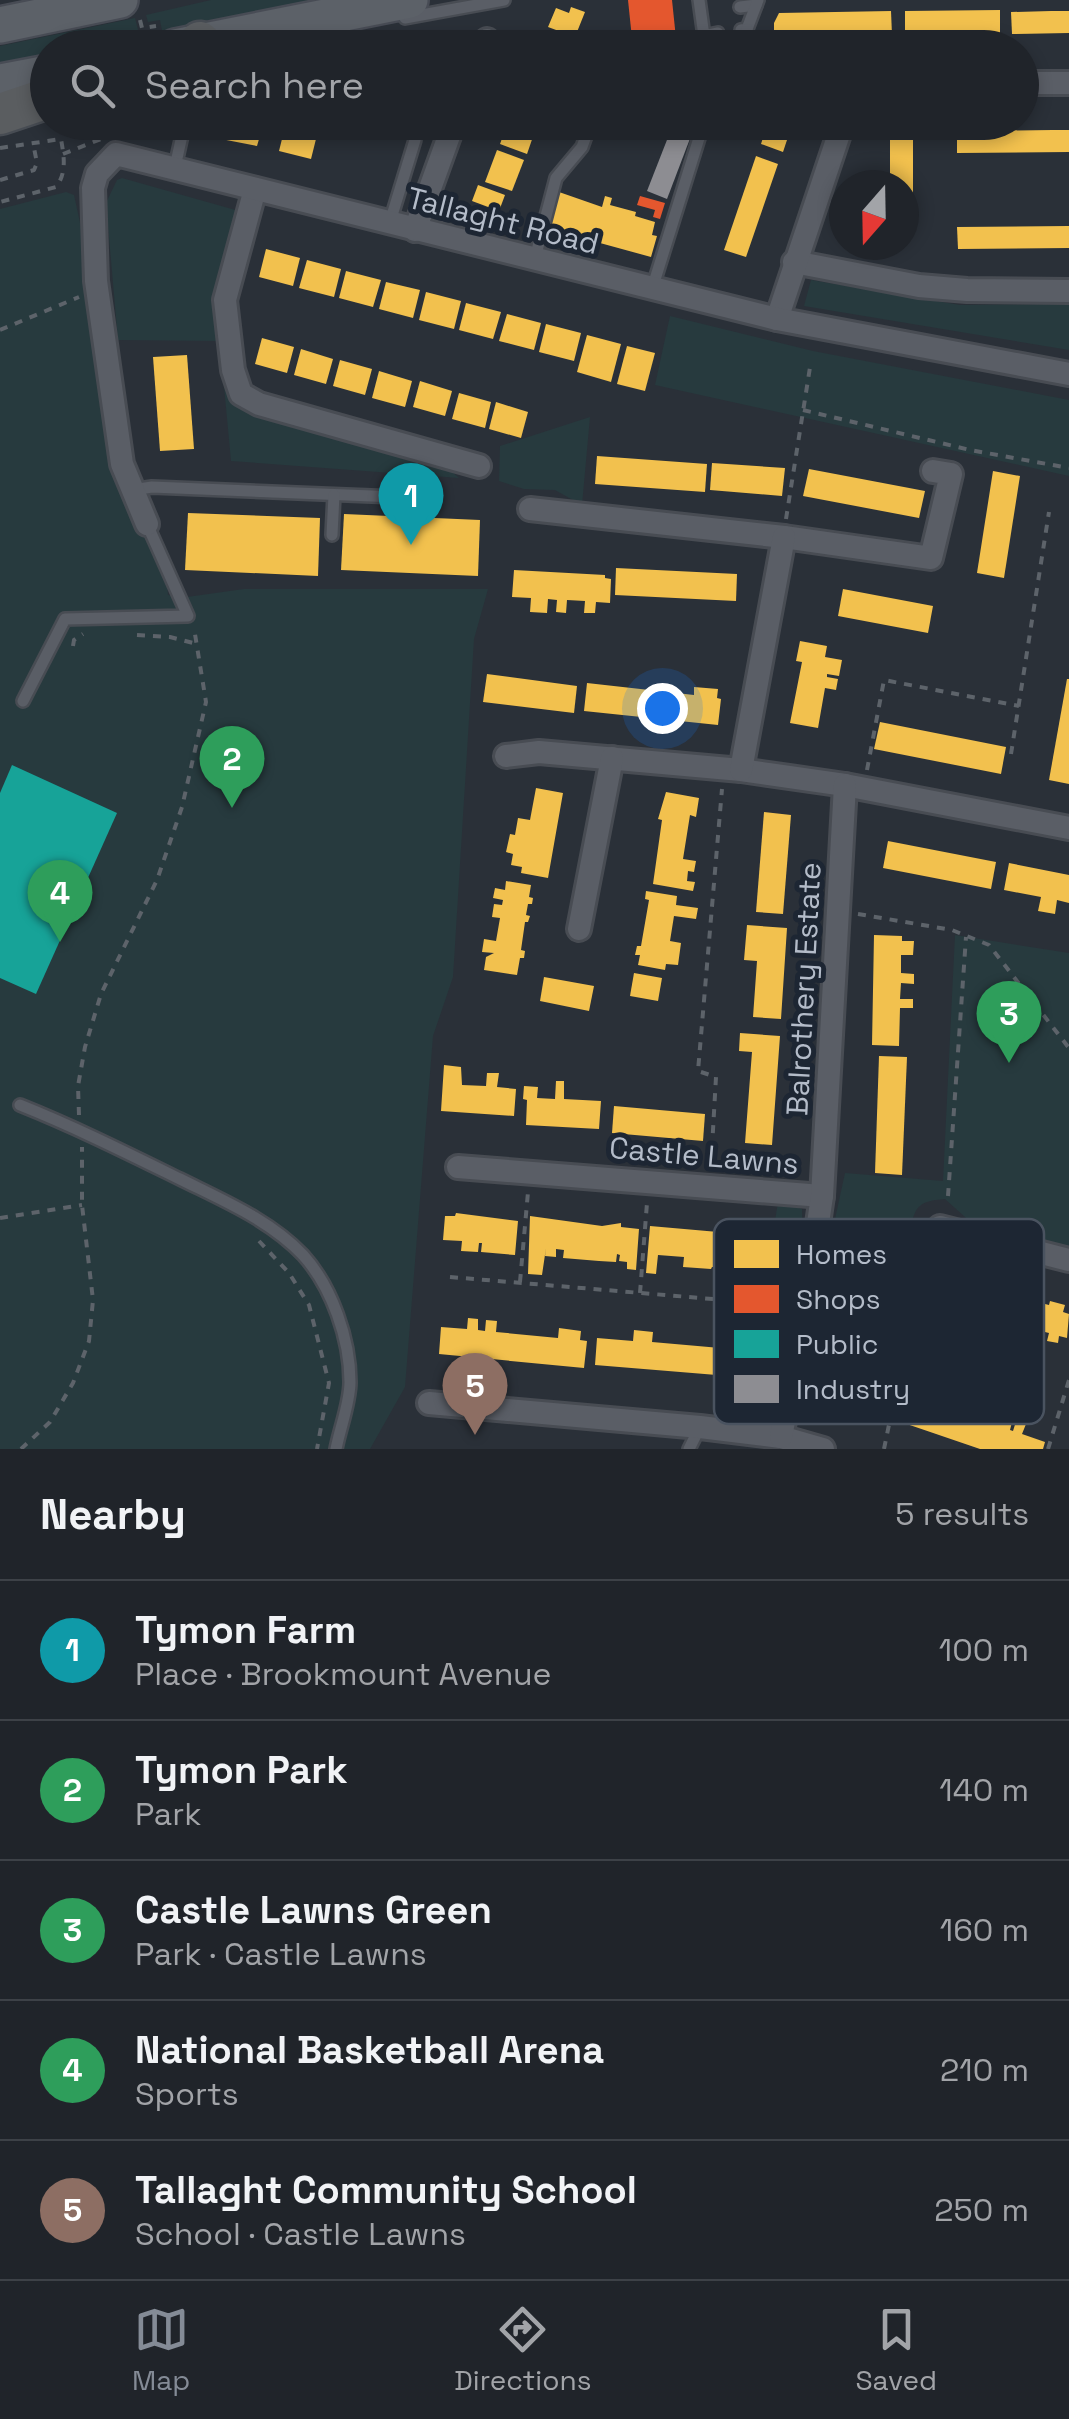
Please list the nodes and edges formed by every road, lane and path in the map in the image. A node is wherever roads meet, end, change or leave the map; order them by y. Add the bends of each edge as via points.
1 (504, 0) edge
2 (757, 2) edge
3 (700, 6) edge
4 (740, 7) dead end
5 (130, 10) edge
6 (400, 10) edge
7 (715, 11) dead end
8 (333, 14) junction
9 (372, 24) dead end
10 (0, 25) edge
11 (164, 30) edge
12 (250, 30) edge
13 (744, 30) edge
14 (30, 76) edge
15 (0, 82) edge
16 (1039, 83) edge
17 (1069, 83) edge
18 (30, 104) edge
19 (0, 114) edge
20 (55, 140) edge
21 (61, 140) edge
22 (181, 140) edge
23 (415, 140) dead end
24 (448, 140) edge
25 (585, 140) edge
26 (698, 140) edge
27 (837, 140) edge
28 (33, 144) junction
29 (0, 148) edge
30 (174, 167) junction
31 (0, 180) edge
32 (255, 189) junction
33 (0, 202) edge
34 (389, 224) junction
35 (415, 230) junction
36 (535, 258) junction
37 (794, 262) junction
38 (652, 289) junction
39 (1069, 290) edge
40 (98, 294) junction
41 (777, 319) junction
42 (0, 330) edge
43 (812, 361) dead end
44 (1069, 374) edge
45 (803, 410) junction
46 (479, 466) dead end
47 (1069, 468) edge
48 (932, 471) dead end
49 (132, 490) junction
50 (334, 494) junction
51 (421, 498) dead end
52 (530, 509) dead end
53 (1049, 512) dead end
54 (147, 524) joint
55 (785, 530) junction
56 (332, 535) dead end
57 (188, 616) junction
58 (84, 634) dead end
59 (124, 634) dead end
60 (196, 644) junction
61 (74, 646) dead end
62 (23, 702) dead end
63 (1019, 706) junction
64 (1011, 754) dead end
65 (506, 756) dead end
66 (612, 758) junction
67 (741, 770) junction
68 (856, 780) junction
69 (722, 789) dead end
70 (1069, 828) edge
71 (849, 912) dead end
72 (578, 929) dead end
73 (966, 936) junction
74 (1069, 1048) edge
75 (20, 1105) dead end
76 (79, 1114) dead end
77 (82, 1150) dead end
78 (458, 1167) dead end
79 (711, 1170) dead end
80 (528, 1188) dead end
81 (822, 1196) junction
82 (948, 1196) dead end
83 (648, 1197) dead end
84 (82, 1204) junction
85 (0, 1218) edge
86 (819, 1219) edge
87 (252, 1234) dead end
88 (1044, 1254) edge
89 (1069, 1260) edge
90 (450, 1276) dead end
91 (520, 1282) junction
92 (640, 1293) junction
93 (714, 1300) edge
94 (1069, 1380) edge
95 (429, 1404) dead end
96 (783, 1424) edge
97 (889, 1424) edge
98 (700, 1426) junction
99 (781, 1437) junction
100 (21, 1449) edge
101 (318, 1449) edge
102 (336, 1449) edge
103 (689, 1449) edge
104 (823, 1449) edge
105 (884, 1449) edge
106 (1048, 1449) edge

1 - 6 lane
2 - 4 lane
2 - 13 lane
3 - 7 lane
5 - 10 main road
5 - 11 path via 142,28 156,24
6 - 8 main road
8 - 9 lane
8 - 12 main road
14 - 15 main road
16 - 17 street
18 - 19 highway
20 - 28 path
21 - 33 path via 63,174 56,187
22 - 30 lane
23 - 34 lane
24 - 35 street
25 - 36 lane via 556,178
26 - 38 lane
27 - 37 street
28 - 29 path
28 - 31 path via 34,170
30 - 32 street, Tallaght Road
30 - 40 street, Tallaght Road via 116,154 98,174 91,206
32 - 34 street, Tallaght Road
32 - 46 street via 225,300 241,394
34 - 35 street, Tallaght Road
35 - 36 street, Tallaght Road
36 - 38 street, Tallaght Road
37 - 39 street via 920,286
37 - 41 street
38 - 41 street, Tallaght Road
40 - 42 path
40 - 49 street, Tallaght Road via 122,464
41 - 44 street, Tallaght Road
43 - 45 path
45 - 47 path
45 - 55 path
48 - 55 street via 951,474 932,558
49 - 50 lane
49 - 54 street, Tallaght Road
50 - 51 lane
50 - 56 lane
52 - 55 street
53 - 63 path
54 - 57 lane
55 - 67 street
57 - 60 path
57 - 62 lane via 64,620
58 - 61 path
59 - 60 path
60 - 76 path via 206,702 182,807 157,880 101,994 85,1047
63 - 64 path
63 - 68 path via 884,680
65 - 66 street
66 - 67 street
66 - 72 street
67 - 68 street
68 - 70 street
68 - 81 street, Balrothery Estate
69 - 79 path via 698,1072 716,1077
71 - 73 path
73 - 74 path via 989,946
73 - 82 path
75 - 102 lane via 237,1207 303,1256 344,1332 350,1384
77 - 84 path
78 - 81 street, Castle Lawns
80 - 91 path
81 - 86 street, Castle Lawns
83 - 92 path
84 - 85 path
84 - 100 path via 93,1300 89,1341 50,1422
87 - 101 path via 309,1305 329,1382
88 - 89 street
90 - 91 path
91 - 92 path
92 - 93 path
94 - 106 path
95 - 98 street
96 - 99 street, Castle Lawns
97 - 105 path
98 - 99 street
98 - 103 lane
99 - 104 street

